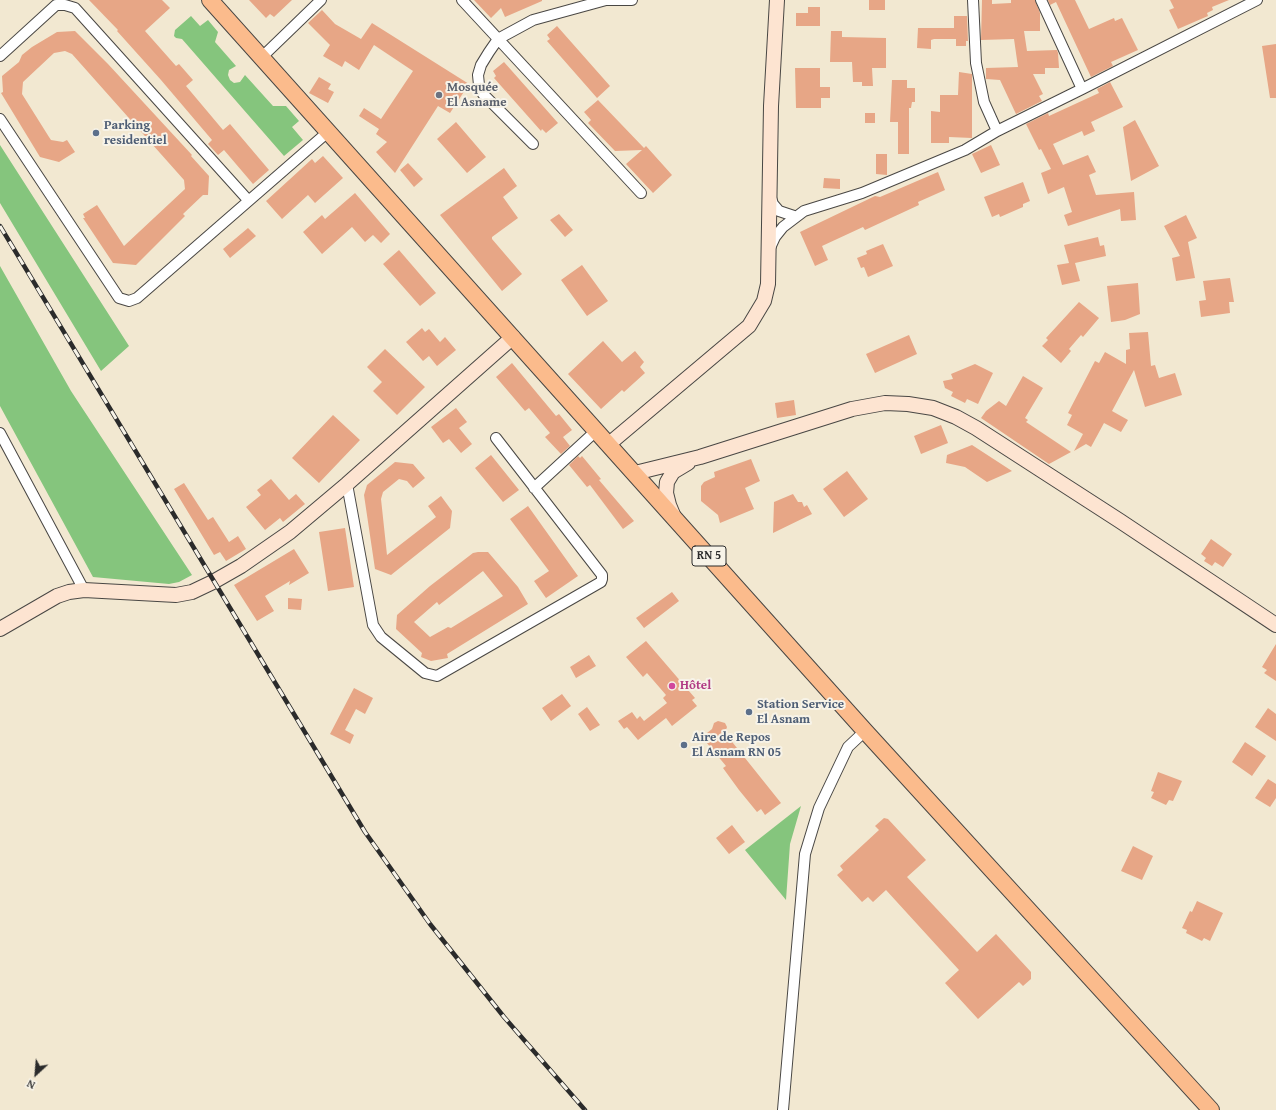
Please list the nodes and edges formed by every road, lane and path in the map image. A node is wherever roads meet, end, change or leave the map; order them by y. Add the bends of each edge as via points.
1 (210, 0) edge
2 (321, 0) edge
3 (462, 0) edge
4 (632, 0) edge
5 (777, 0) edge
6 (973, 0) edge
7 (1041, 0) edge
8 (1256, 0) edge
9 (498, 39) junction
10 (0, 56) edge
11 (262, 57) junction
12 (1082, 89) junction
13 (0, 120) edge
14 (329, 131) junction
15 (997, 131) junction
16 (533, 144) dead end
17 (641, 194) dead end
18 (769, 194) junction
19 (248, 200) junction
20 (794, 216) junction
21 (768, 253) junction
22 (513, 337) junction
23 (597, 430) junction
24 (0, 433) edge
25 (496, 438) dead end
26 (609, 444) junction
27 (700, 457) junction
28 (635, 473) junction
29 (346, 484) junction
30 (534, 488) junction
31 (674, 517) junction
32 (84, 590) junction
33 (1276, 625) edge
34 (0, 629) edge
35 (865, 731) junction
36 (783, 1110) edge
37 (1211, 1110) edge

1 - 11 main road, RN 5
2 - 11 street
3 - 9 street
4 - 9 street via 606,0 532,20
5 - 18 street
6 - 15 street via 976,63 984,102
7 - 12 street
8 - 12 street
9 - 16 street via 481,65 479,85 483,94
9 - 17 street
10 - 19 street via 56,5 75,8
11 - 14 main road, RN 5
12 - 15 street
13 - 19 street via 119,298 129,301 137,298
14 - 19 street
14 - 22 main road, RN 5
15 - 20 street via 965,150 906,176 862,193 824,203
18 - 20 street via 779,211
18 - 21 street
20 - 21 street via 782,227
21 - 26 street via 768,284 764,301 749,326
22 - 23 main road, RN 5
22 - 29 street
23 - 26 main road, RN 5
23 - 30 street
24 - 32 street
25 - 30 street
26 - 28 main road, RN 5
27 - 28 street
27 - 31 street via 673,472 667,482 666,493
27 - 33 street via 852,409 885,403 933,408 976,428
28 - 31 main road, RN 5
29 - 30 street via 373,625 381,638 425,673 437,676 602,579
29 - 32 street via 290,532 242,566 192,592 176,595
31 - 35 main road, RN 5
32 - 34 street via 57,596
35 - 36 street via 848,747 818,808 805,854
35 - 37 main road, RN 5

